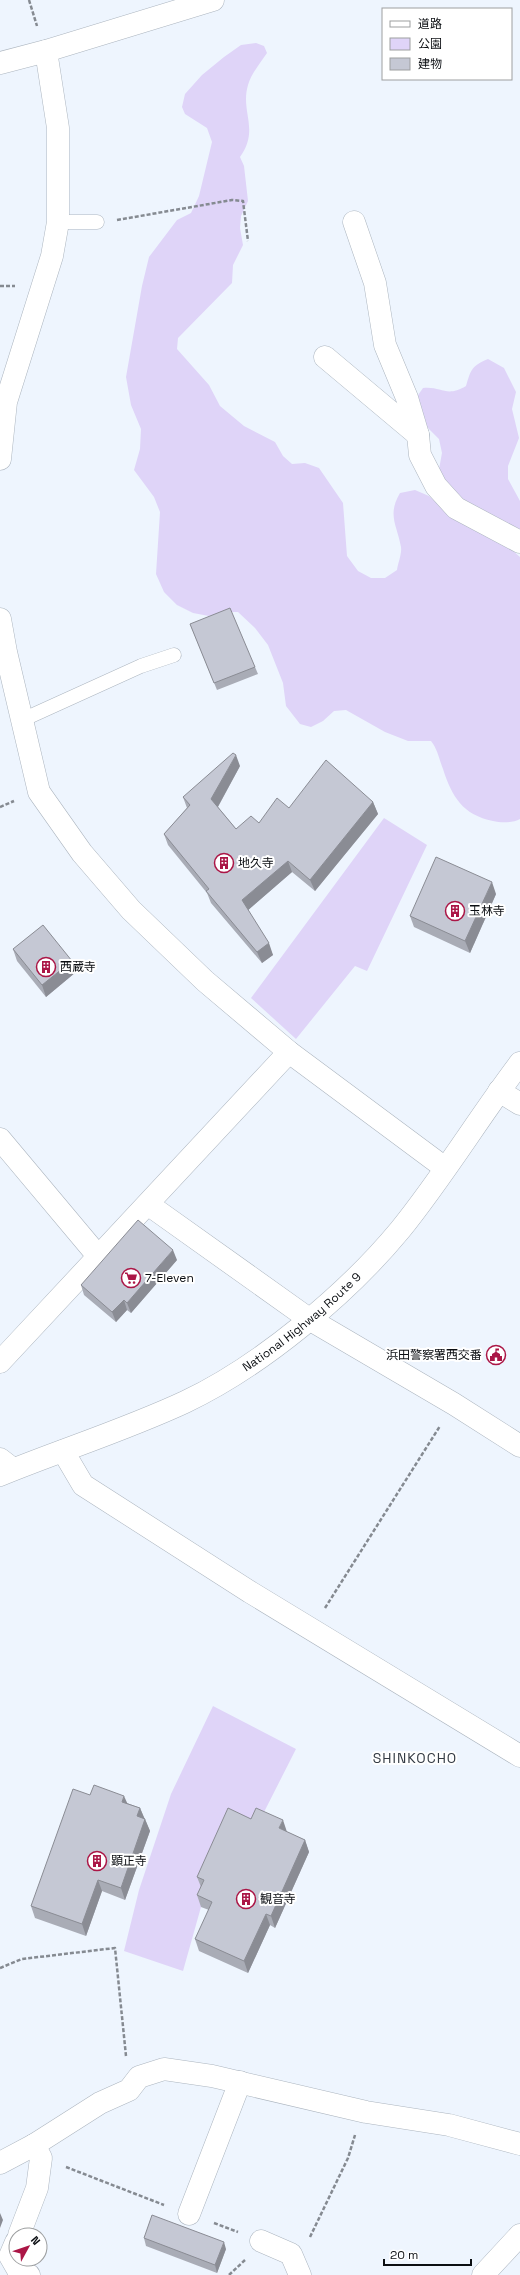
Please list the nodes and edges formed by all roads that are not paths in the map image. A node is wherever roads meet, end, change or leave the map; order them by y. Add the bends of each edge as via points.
1 (213, 0) edge
2 (46, 52) junction
3 (0, 63) edge
4 (58, 222) junction
5 (97, 222) road end
6 (354, 222) dead end
7 (325, 357) dead end
8 (3, 402) edge
9 (418, 435) junction
10 (0, 459) edge
11 (520, 542) edge
12 (0, 619) edge
13 (174, 656) dead end
14 (22, 720) junction
15 (290, 1052) junction
16 (520, 1063) edge
17 (499, 1091) junction
18 (520, 1104) edge
19 (0, 1139) edge
20 (445, 1168) junction
21 (149, 1205) junction
22 (98, 1256) junction
23 (309, 1319) junction
24 (0, 1362) edge
25 (520, 1446) edge
26 (63, 1451) junction
27 (4, 1468) edge
28 (520, 1756) edge
29 (240, 2082) junction
30 (520, 2144) edge
31 (38, 2151) junction
32 (0, 2163) edge
33 (189, 2214) road end
34 (22, 2227) edge
35 (520, 2235) edge
36 (261, 2240) road end
37 (16, 2267) edge
38 (29, 2275) edge
39 (300, 2275) edge
40 (483, 2275) edge

1 - 2 main road
2 - 3 main road
2 - 4 main road via 58,128
4 - 5 lane
4 - 8 main road via 52,256
6 - 9 main road via 375,283 385,345
7 - 9 main road
8 - 10 main road
9 - 11 main road via 420,455 436,486 456,508
12 - 14 main road
13 - 14 lane via 141,666
14 - 15 main road via 39,792 82,853 130,910 205,981
15 - 20 main road
15 - 21 main road
16 - 17 main road, National Highway Route 9
17 - 18 main road
17 - 20 main road, National Highway Route 9
19 - 22 main road
20 - 23 main road, National Highway Route 9 via 400,1229 354,1280
21 - 22 main road
21 - 23 main road
22 - 24 main road
23 - 25 main road
23 - 26 main road, National Highway Route 9 via 249,1365 185,1402
26 - 27 main road, National Highway Route 9
26 - 28 main road via 83,1485 250,1592
29 - 30 main road via 362,2111 449,2125
29 - 31 main road via 164,2069 139,2077 129,2090 100,2103
29 - 33 main road
31 - 32 main road
31 - 34 main road via 37,2188
35 - 40 main road
36 - 39 main road via 291,2254
37 - 38 main road

